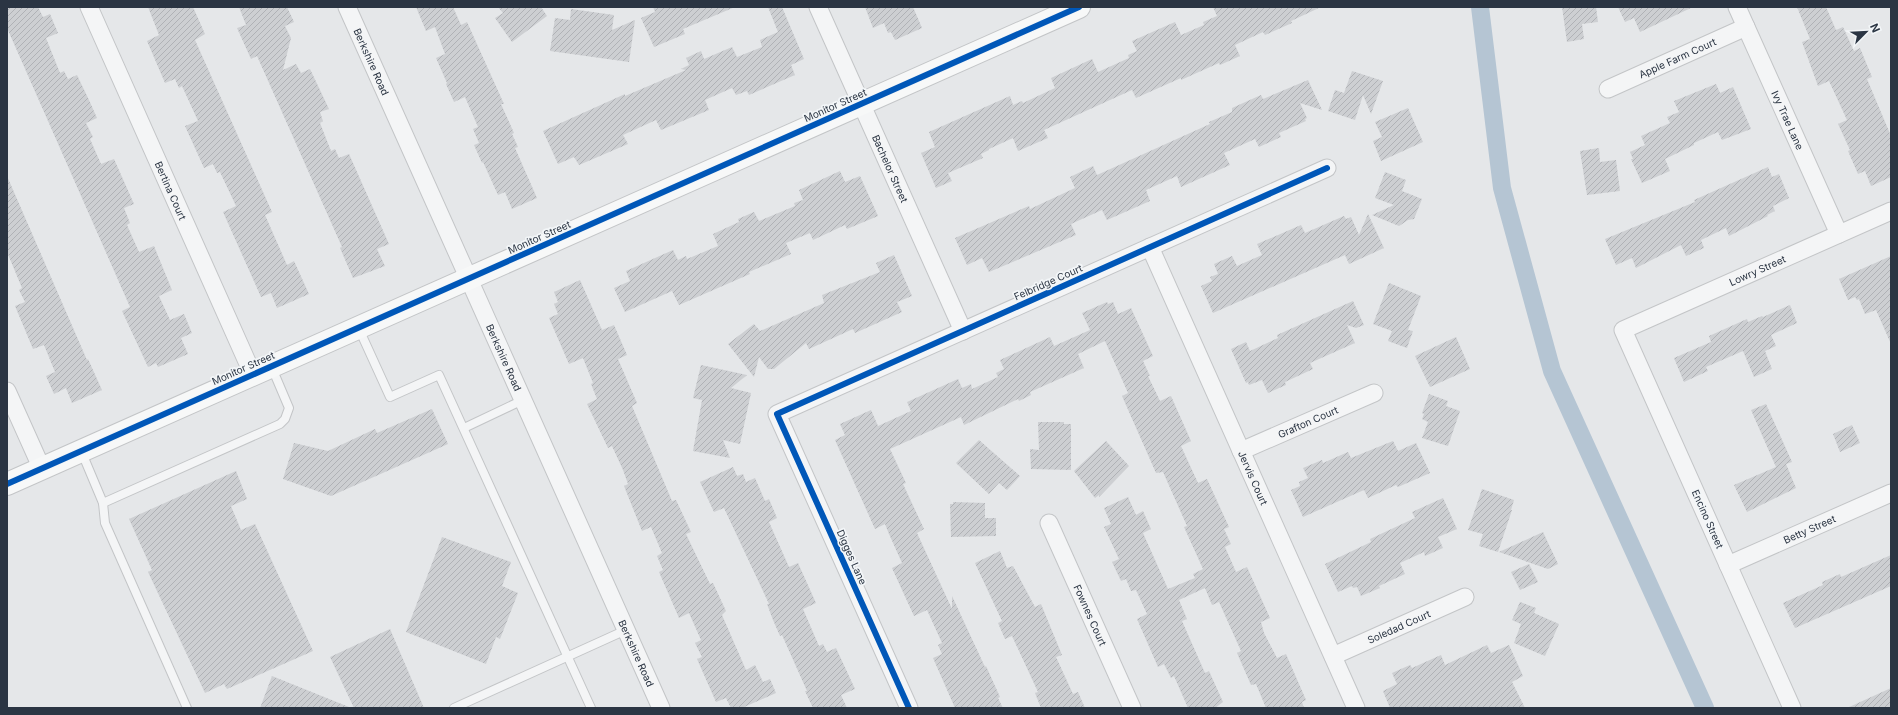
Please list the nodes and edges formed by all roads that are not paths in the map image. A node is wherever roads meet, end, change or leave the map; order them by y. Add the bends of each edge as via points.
1 (89, 7) edge
2 (347, 7) edge
3 (818, 7) edge
4 (1077, 7) edge
5 (1737, 7) edge
6 (1746, 28) junction
7 (1608, 89) dead end
8 (862, 104) junction
9 (1327, 168) dead end
10 (1891, 211) edge
11 (1839, 234) junction
12 (1150, 247) junction
13 (469, 279) junction
14 (358, 328) junction
15 (1623, 330) joint
16 (963, 331) junction
17 (262, 371) junction
18 (7, 391) edge
19 (1374, 392) dead end
20 (523, 400) junction
21 (778, 414) joint
22 (464, 428) junction
23 (1242, 451) junction
24 (81, 452) junction
25 (42, 469) junction
26 (7, 484) edge
27 (1891, 493) edge
28 (103, 503) junction
29 (1049, 523) dead end
30 (1728, 565) junction
31 (1465, 597) dead end
32 (626, 630) junction
33 (1333, 656) junction
34 (568, 657) junction
35 (187, 708) edge
36 (454, 708) edge
37 (591, 708) edge
38 (661, 708) edge
39 (909, 708) edge
40 (1132, 708) edge
41 (1356, 708) edge
42 (1792, 708) edge

1 - 17 street, Bertina Court
2 - 13 street, Berkshire Road
3 - 8 street, Bachelor Street
4 - 8 street, Monitor Street
5 - 6 street, Ivy Trae Lane
6 - 7 street, Apple Farm Court
6 - 11 street, Ivy Trae Lane
8 - 13 street, Monitor Street
8 - 16 street, Bachelor Street
9 - 12 street, Felbridge Court
10 - 11 street, Lowry Street
11 - 15 street, Lowry Street
12 - 16 street, Felbridge Court
12 - 23 street, Jervis Court
13 - 14 street, Monitor Street
13 - 20 street, Berkshire Road
14 - 17 street, Monitor Street
14 - 22 lane via 390,397 439,375
15 - 30 street, Encino Street
16 - 21 street, Felbridge Court
17 - 24 street, Monitor Street
17 - 28 lane via 290,408 280,424
18 - 25 street
19 - 23 street, Grafton Court
20 - 22 lane
20 - 32 street, Berkshire Road
21 - 39 street, Digges Lane
22 - 34 lane
23 - 33 street, Jervis Court
24 - 25 street, Monitor Street
24 - 28 lane
25 - 26 street, Monitor Street
27 - 30 street, Betty Street
28 - 35 lane via 105,523
29 - 40 street, Fownes Court
30 - 42 street, Encino Street
31 - 33 street, Soledad Court
32 - 34 lane
32 - 38 street, Berkshire Road
33 - 41 street, Jervis Court
34 - 36 lane
34 - 37 lane

